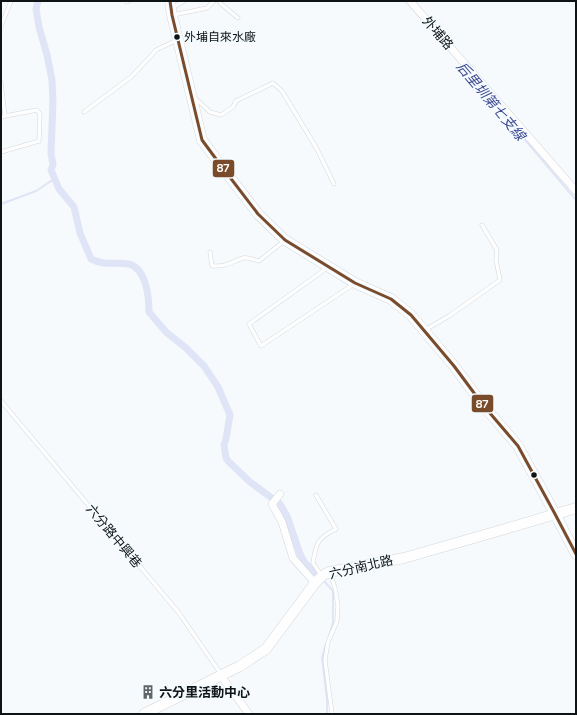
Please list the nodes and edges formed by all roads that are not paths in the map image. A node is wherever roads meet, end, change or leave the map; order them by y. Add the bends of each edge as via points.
1 (11, 1) edge
2 (184, 1) edge
3 (214, 1) edge
4 (219, 1) edge
5 (410, 1) edge
6 (171, 8) edge
7 (238, 18) dead end
8 (1, 26) edge
9 (178, 39) junction
10 (1, 83) edge
11 (192, 96) junction
12 (84, 112) dead end
13 (3, 116) edge
14 (1, 152) edge
15 (334, 184) dead end
16 (576, 191) edge
17 (482, 225) dead end
18 (285, 240) junction
19 (210, 252) dead end
20 (328, 267) junction
21 (355, 283) junction
22 (424, 330) junction
23 (1, 401) edge
24 (280, 494) dead end
25 (316, 495) dead end
26 (576, 508) edge
27 (555, 514) junction
28 (576, 554) edge
29 (322, 577) junction
30 (222, 676) junction
31 (144, 714) edge
32 (249, 714) edge
33 (332, 714) edge

1 - 8 lane
2 - 6 lane
3 - 6 lane via 207,8
4 - 7 lane
5 - 16 street, 外埔路
6 - 9 street
9 - 11 street
9 - 12 lane via 156,50 131,77
10 - 13 lane
11 - 15 lane via 210,112 221,115 233,107 236,100 273,83 282,91 317,149
11 - 18 street via 202,140 258,214
13 - 14 lane via 37,110 40,114 39,141
17 - 22 lane via 497,250 500,280
18 - 19 lane via 259,261 245,258 226,265 212,266
18 - 20 street
20 - 21 street
20 - 21 lane via 249,324 261,346
21 - 22 street via 391,299
22 - 27 street via 518,446
23 - 30 lane, 六分路中興巷 via 179,614
24 - 29 street via 272,504 282,522 293,558
25 - 29 lane via 336,529 322,536 315,548 313,562
26 - 27 street, 六分南北路
27 - 28 street
27 - 29 street, 六分南北路 via 404,558
29 - 30 street, 六分南北路 via 266,649
29 - 33 lane via 335,588 338,606 337,621 328,642 325,660
30 - 31 street, 六分南北路
30 - 32 street

